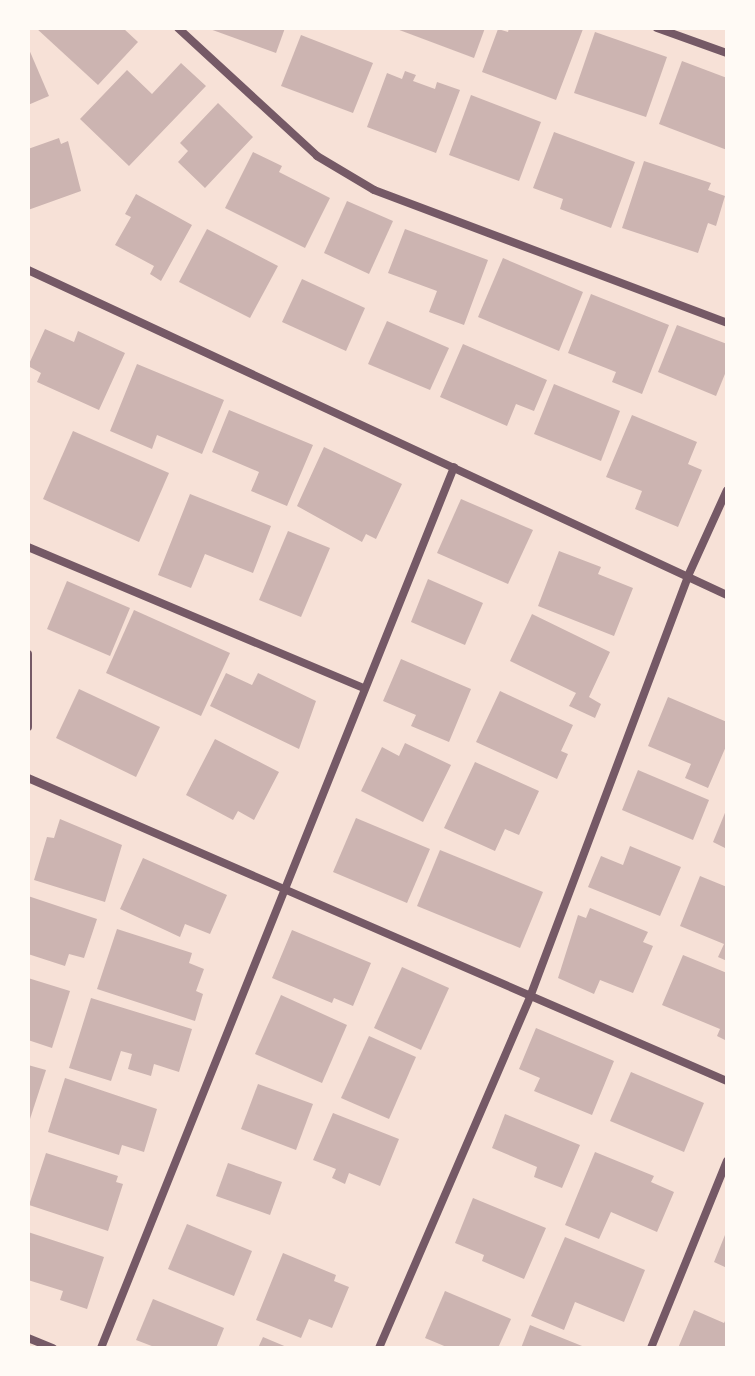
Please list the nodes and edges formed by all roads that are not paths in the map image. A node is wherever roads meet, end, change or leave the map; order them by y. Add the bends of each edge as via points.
1 (178, 28) edge
2 (657, 28) edge
3 (727, 53) edge
4 (28, 270) edge
5 (727, 323) edge
6 (454, 467) junction
7 (727, 490) edge
8 (28, 547) edge
9 (688, 576) junction
10 (727, 595) edge
11 (28, 654) edge
12 (363, 688) junction
13 (28, 727) edge
14 (28, 778) edge
15 (285, 889) junction
16 (530, 997) junction
17 (727, 1081) edge
18 (727, 1161) edge
19 (28, 1338) edge
20 (53, 1348) edge
21 (101, 1348) edge
22 (379, 1348) edge
23 (651, 1348) edge

1 - 5 street via 317,156 374,190
2 - 3 street
4 - 6 street
6 - 9 street
6 - 12 street
7 - 9 street
8 - 12 street
9 - 10 street
9 - 16 street
11 - 13 street
12 - 15 street
14 - 15 street
15 - 16 street
15 - 21 street
16 - 17 street
16 - 22 street
18 - 23 street
19 - 20 street

